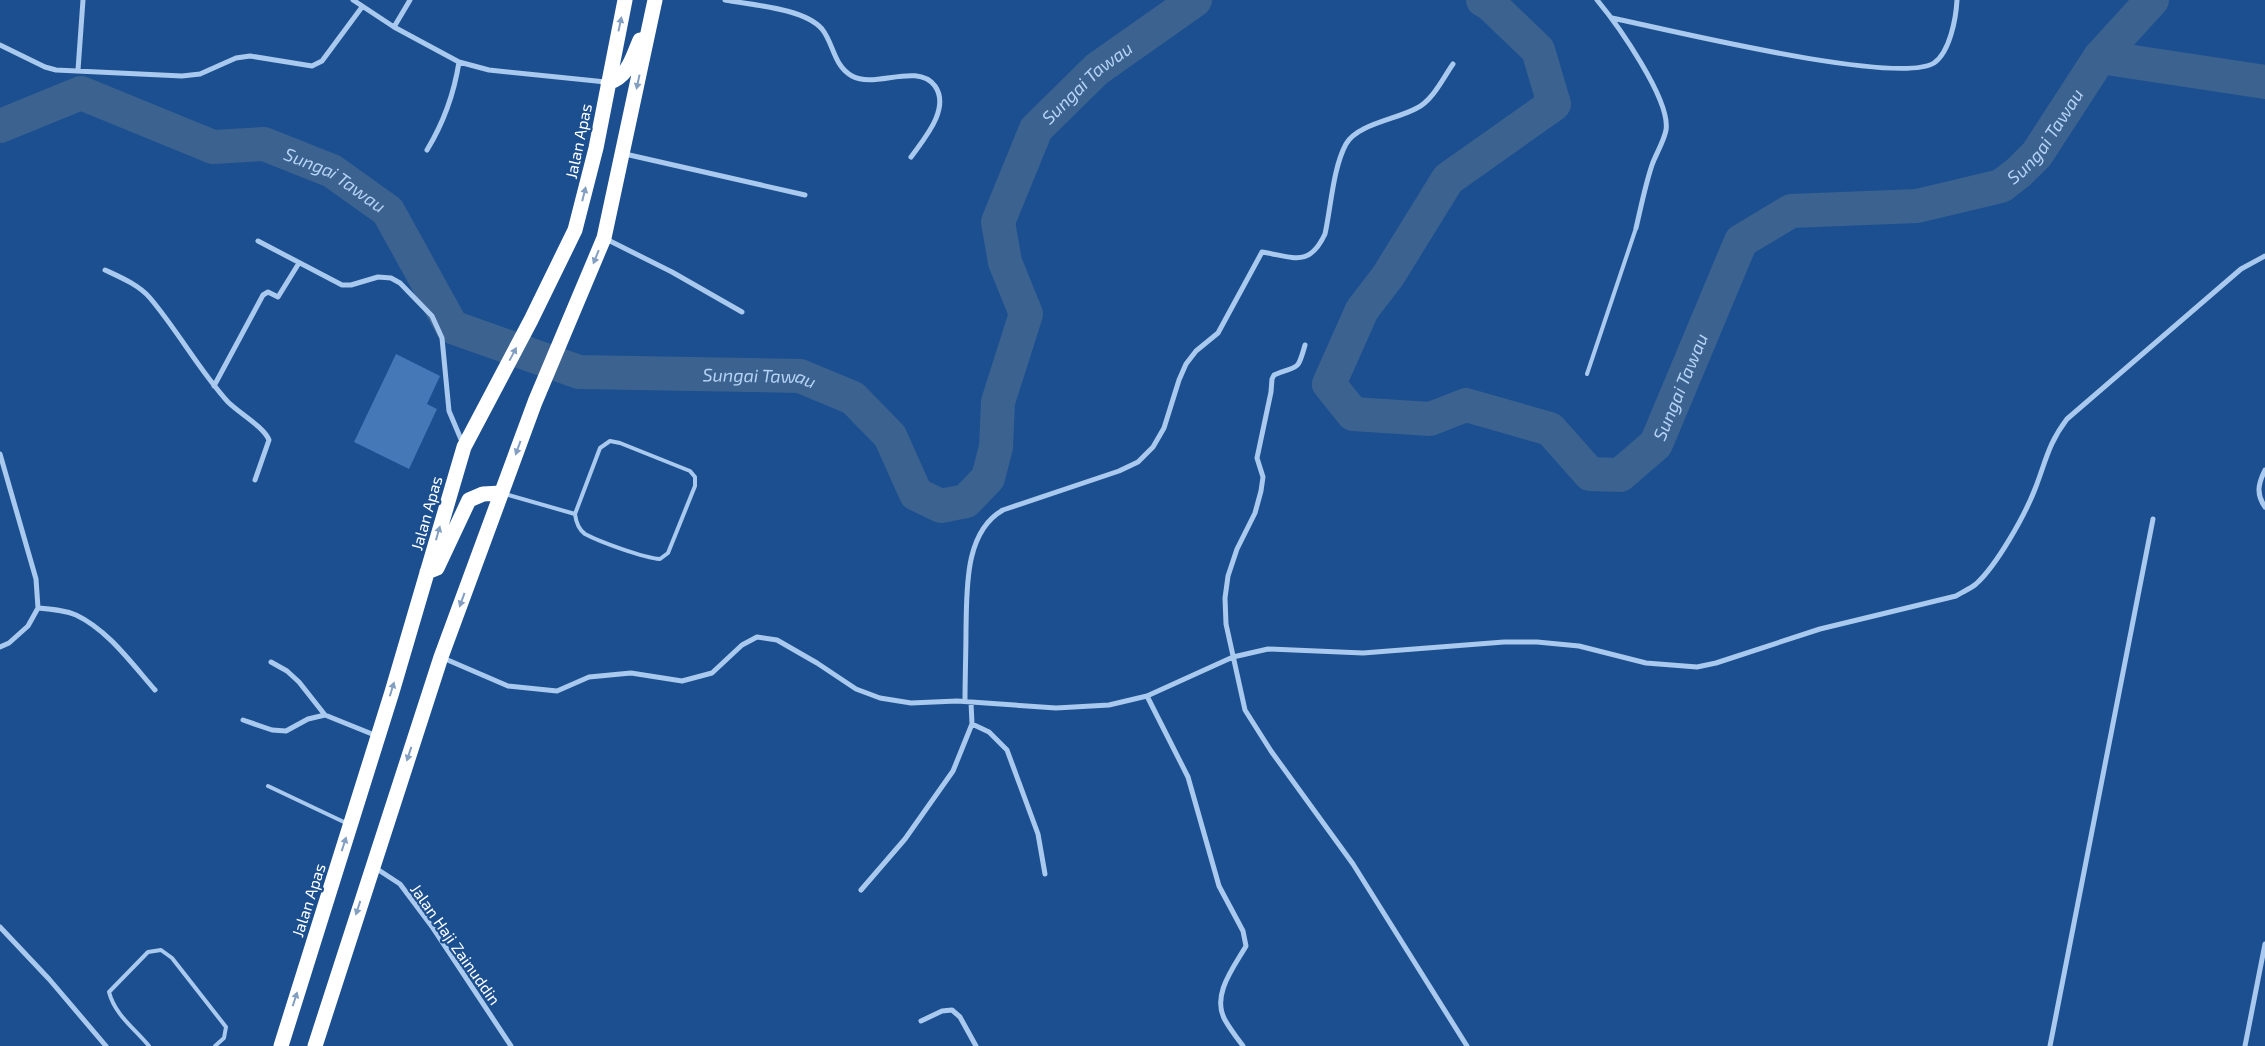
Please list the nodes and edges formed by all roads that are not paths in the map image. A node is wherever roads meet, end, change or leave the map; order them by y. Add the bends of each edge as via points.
1 (83, 0) edge
2 (353, 0) edge
3 (410, 0) edge
4 (625, 0) edge
5 (655, 0) edge
6 (725, 0) edge
7 (1597, 0) edge
8 (1957, 0) edge
9 (362, 7) junction
10 (651, 18) junction
11 (1612, 18) junction
12 (394, 27) junction
13 (0, 45) edge
14 (459, 62) junction
15 (1453, 64) dead end
16 (78, 70) junction
17 (608, 82) junction
18 (427, 150) dead end
19 (623, 153) junction
20 (911, 158) dead end
21 (805, 195) dead end
22 (1636, 228) joint
23 (604, 238) junction
24 (258, 241) dead end
25 (2265, 256) edge
26 (299, 262) junction
27 (105, 270) dead end
28 (742, 312) dead end
29 (1305, 345) dead end
30 (1587, 374) dead end
31 (214, 386) junction
32 (464, 447) junction
33 (0, 454) edge
34 (2265, 470) edge
35 (255, 480) dead end
36 (502, 493) junction
37 (2265, 507) edge
38 (575, 514) junction
39 (2153, 519) dead end
40 (427, 572) junction
41 (38, 608) junction
42 (0, 647) edge
43 (441, 657) junction
44 (1233, 657) junction
45 (271, 662) dead end
46 (155, 690) dead end
47 (1147, 696) junction
48 (965, 701) junction
49 (971, 702) junction
50 (325, 715) junction
51 (243, 720) dead end
52 (972, 724) junction
53 (377, 736) junction
54 (268, 786) dead end
55 (350, 824) junction
56 (372, 866) junction
57 (1045, 874) dead end
58 (861, 890) dead end
59 (0, 927) edge
60 (2265, 944) edge
61 (921, 1021) dead end
62 (106, 1046) edge
63 (148, 1046) edge
64 (215, 1046) edge
65 (281, 1046) edge
66 (315, 1046) edge
67 (511, 1046) edge
68 (976, 1046) edge
69 (1243, 1046) edge
70 (1468, 1046) edge
71 (2050, 1046) edge
72 (2245, 1046) edge

1 - 16 street
2 - 9 street
3 - 12 street
17 -> 4 highway, Jalan Apas
5 - 10 highway
6 - 20 street via 799,14 812,21 822,30 840,68 854,77 914,75 930,80 937,89 940,108
7 - 11 street
8 - 11 street via 1953,28 1944,51 1934,62 1922,67 1887,68 1811,60
9 - 12 street
9 - 16 street via 322,61 312,66 250,56 236,58 200,74 182,76
10 - 17 highway via 628,70
10 -> 19 highway
11 - 22 street via 1660,98 1666,115 1666,130 1644,188
12 - 14 street
13 - 16 street via 45,67
14 - 17 street via 489,70
14 - 18 street via 454,90 441,126
15 - 48 street via 1418,108 1361,130 1346,142 1326,234 1320,245 1313,254 1304,257 1262,252 1218,333 1186,364 1164,428 1138,462 992,516 977,540 968,578
32 -> 17 highway, Jalan Apas via 532,320 575,230 596,148
19 - 21 street
19 - 23 highway
22 - 30 lane
23 - 28 street
23 -> 36 highway via 535,402
24 - 26 street
25 - 44 street via 2241,269 2067,419 2051,442 2035,490 2003,548 1976,584 1956,596 1820,628 1697,667 1646,663 1579,646 1536,642 1363,653 1268,649
26 - 31 street via 278,297 268,292 263,295
26 - 32 street via 342,285 378,277 391,278 432,316 442,338 449,411
27 - 31 street via 149,297
29 - 44 street via 1300,365 1274,375 1272,379 1257,458 1262,491 1228,576 1225,611
31 - 35 street via 237,411 266,433 269,440
40 -> 32 highway, Jalan Apas
33 - 41 street via 36,579
34 - 37 street via 2259,482 2258,498
36 - 38 lane
36 - 40 highway via 483,494 469,500 437,568
36 -> 43 highway
38 - 38 lane via 600,448 610,441 690,470 694,477 694,486 668,553 660,559 648,558 584,533 576,524
39 - 71 street
53 -> 40 highway, Jalan Apas
41 - 42 street via 28,626
41 - 46 street via 59,609 77,616 110,640
43 - 48 street via 508,686 557,691 590,677 631,673 682,681 712,673 742,645 757,637 777,640 856,689 880,698 911,703
43 -> 56 highway
44 - 47 street
44 - 70 street via 1245,710 1353,864
45 - 50 street via 300,682
47 - 49 street via 1109,705 1056,708
47 - 69 street via 1188,777 1219,886 1243,931 1246,946 1222,989 1221,1005 1225,1019
48 - 49 street
49 - 52 street
50 - 51 street via 286,731 272,730
50 - 53 street
52 - 57 street via 989,732 1007,750 1038,834
52 - 58 street via 953,771 905,839
53 - 55 highway, Jalan Apas
54 - 55 lane
65 -> 55 highway, Jalan Apas
56 -> 66 highway
56 - 67 street, Jalan Haji Zainuddin via 400,884
59 - 62 street
60 - 72 street
61 - 68 street via 952,1010 960,1017
63 - 64 lane via 118,1012 109,992 148,952 161,950 172,958 226,1027 224,1038

